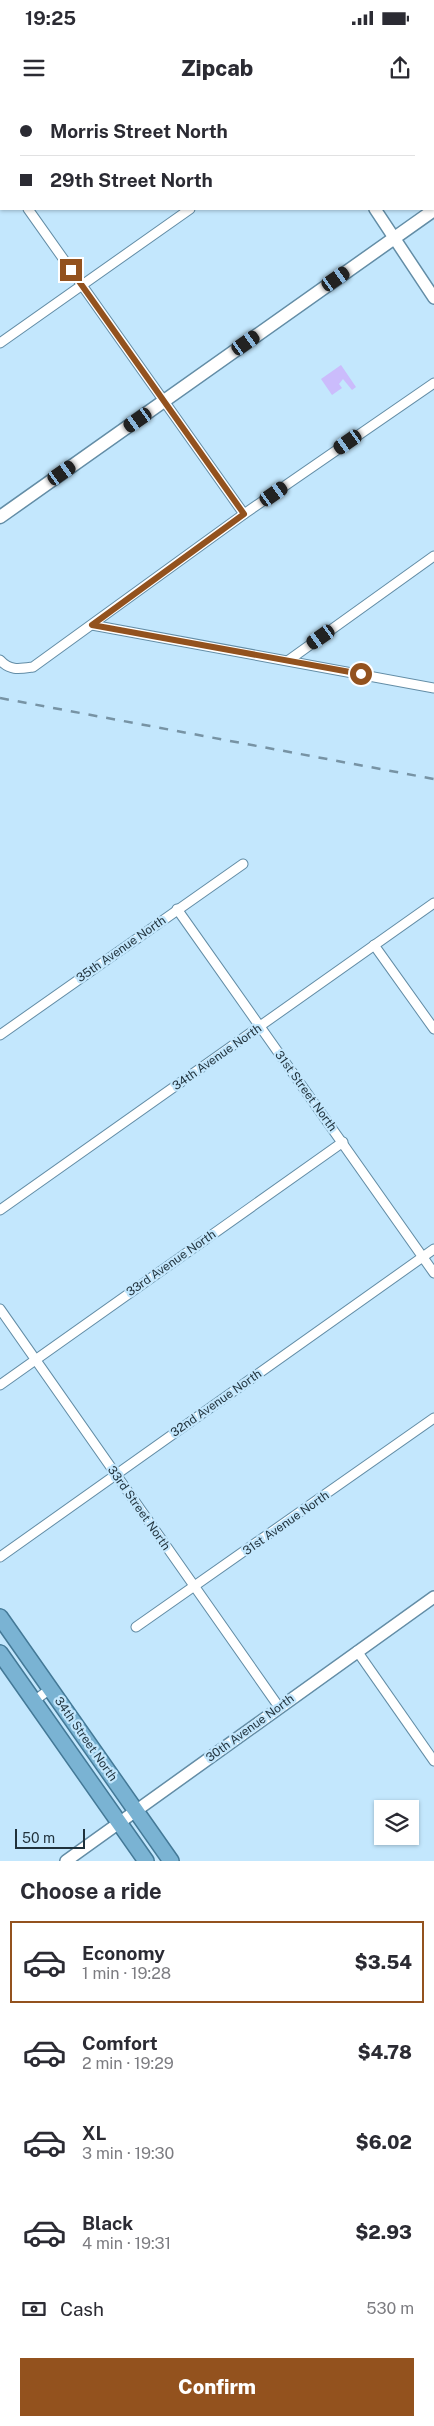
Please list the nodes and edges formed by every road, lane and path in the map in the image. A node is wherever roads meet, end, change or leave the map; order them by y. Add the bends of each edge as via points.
1 (29, 210) edge
2 (189, 210) edge
3 (376, 210) edge
4 (434, 210) edge
5 (395, 238) junction
6 (82, 286) junction
7 (434, 298) edge
8 (0, 344) edge
9 (434, 383) edge
10 (164, 401) junction
11 (244, 514) junction
12 (0, 516) edge
13 (434, 556) edge
14 (92, 625) junction
15 (0, 660) edge
16 (289, 660) junction
17 (434, 688) edge
18 (243, 864) dead end
19 (434, 903) edge
20 (177, 909) junction
21 (374, 945) junction
22 (260, 1027) junction
23 (434, 1029) edge
24 (0, 1035) edge
25 (343, 1142) junction
26 (0, 1210) edge
27 (434, 1249) edge
28 (423, 1257) junction
29 (434, 1273) edge
30 (0, 1309) edge
31 (36, 1359) junction
32 (0, 1384) edge
33 (434, 1418) edge
34 (116, 1474) junction
35 (0, 1557) edge
36 (195, 1587) junction
37 (434, 1596) edge
38 (0, 1618) edge
39 (136, 1627) dead end
40 (357, 1651) junction
41 (0, 1653) edge
42 (50, 1689) junction
43 (34, 1701) junction
44 (278, 1707) junction
45 (434, 1761) edge
46 (136, 1811) junction
47 (119, 1823) junction
48 (66, 1861) edge
49 (146, 1861) edge
50 (171, 1861) edge

1 - 6 street
2 - 6 street
3 - 5 street
4 - 5 main road
5 - 7 street
5 - 10 main road
6 - 8 street
6 - 10 street
9 - 11 street
10 - 11 street
10 - 12 main road
11 - 14 street
13 - 16 street
14 - 15 street via 33,667 16,670
14 - 16 street
16 - 17 street
18 - 20 street, 35th Avenue North
19 - 21 street, 34th Avenue North
20 - 22 street, 31st Street North
20 - 24 street, 35th Avenue North
21 - 22 street, 34th Avenue North
21 - 23 street
22 - 25 street, 31st Street North
22 - 26 street, 34th Avenue North
25 - 28 street, 31st Street North
25 - 31 street, 33rd Avenue North
27 - 28 street, 32nd Avenue North
28 - 29 street, 31st Street North
28 - 34 street, 32nd Avenue North
30 - 31 street, 33rd Street North
31 - 32 street, 33rd Avenue North
31 - 34 street, 33rd Street North
33 - 36 street, 31st Avenue North
34 - 35 street, 32nd Avenue North
34 - 36 street, 33rd Street North
36 - 39 street, 31st Avenue North
36 - 44 street, 33rd Street North
37 - 40 street, 30th Avenue North
38 - 42 highway, 34th Street North
40 - 44 street, 30th Avenue North
40 - 45 street
41 - 43 highway, 34th Street North
42 - 43 street
42 - 46 highway, 34th Street North
43 - 47 highway, 34th Street North
44 - 46 street, 30th Avenue North
46 - 47 street, 30th Avenue North
46 - 50 highway, 34th Street North
47 - 48 street, 30th Avenue North
47 - 49 highway, 34th Street North

